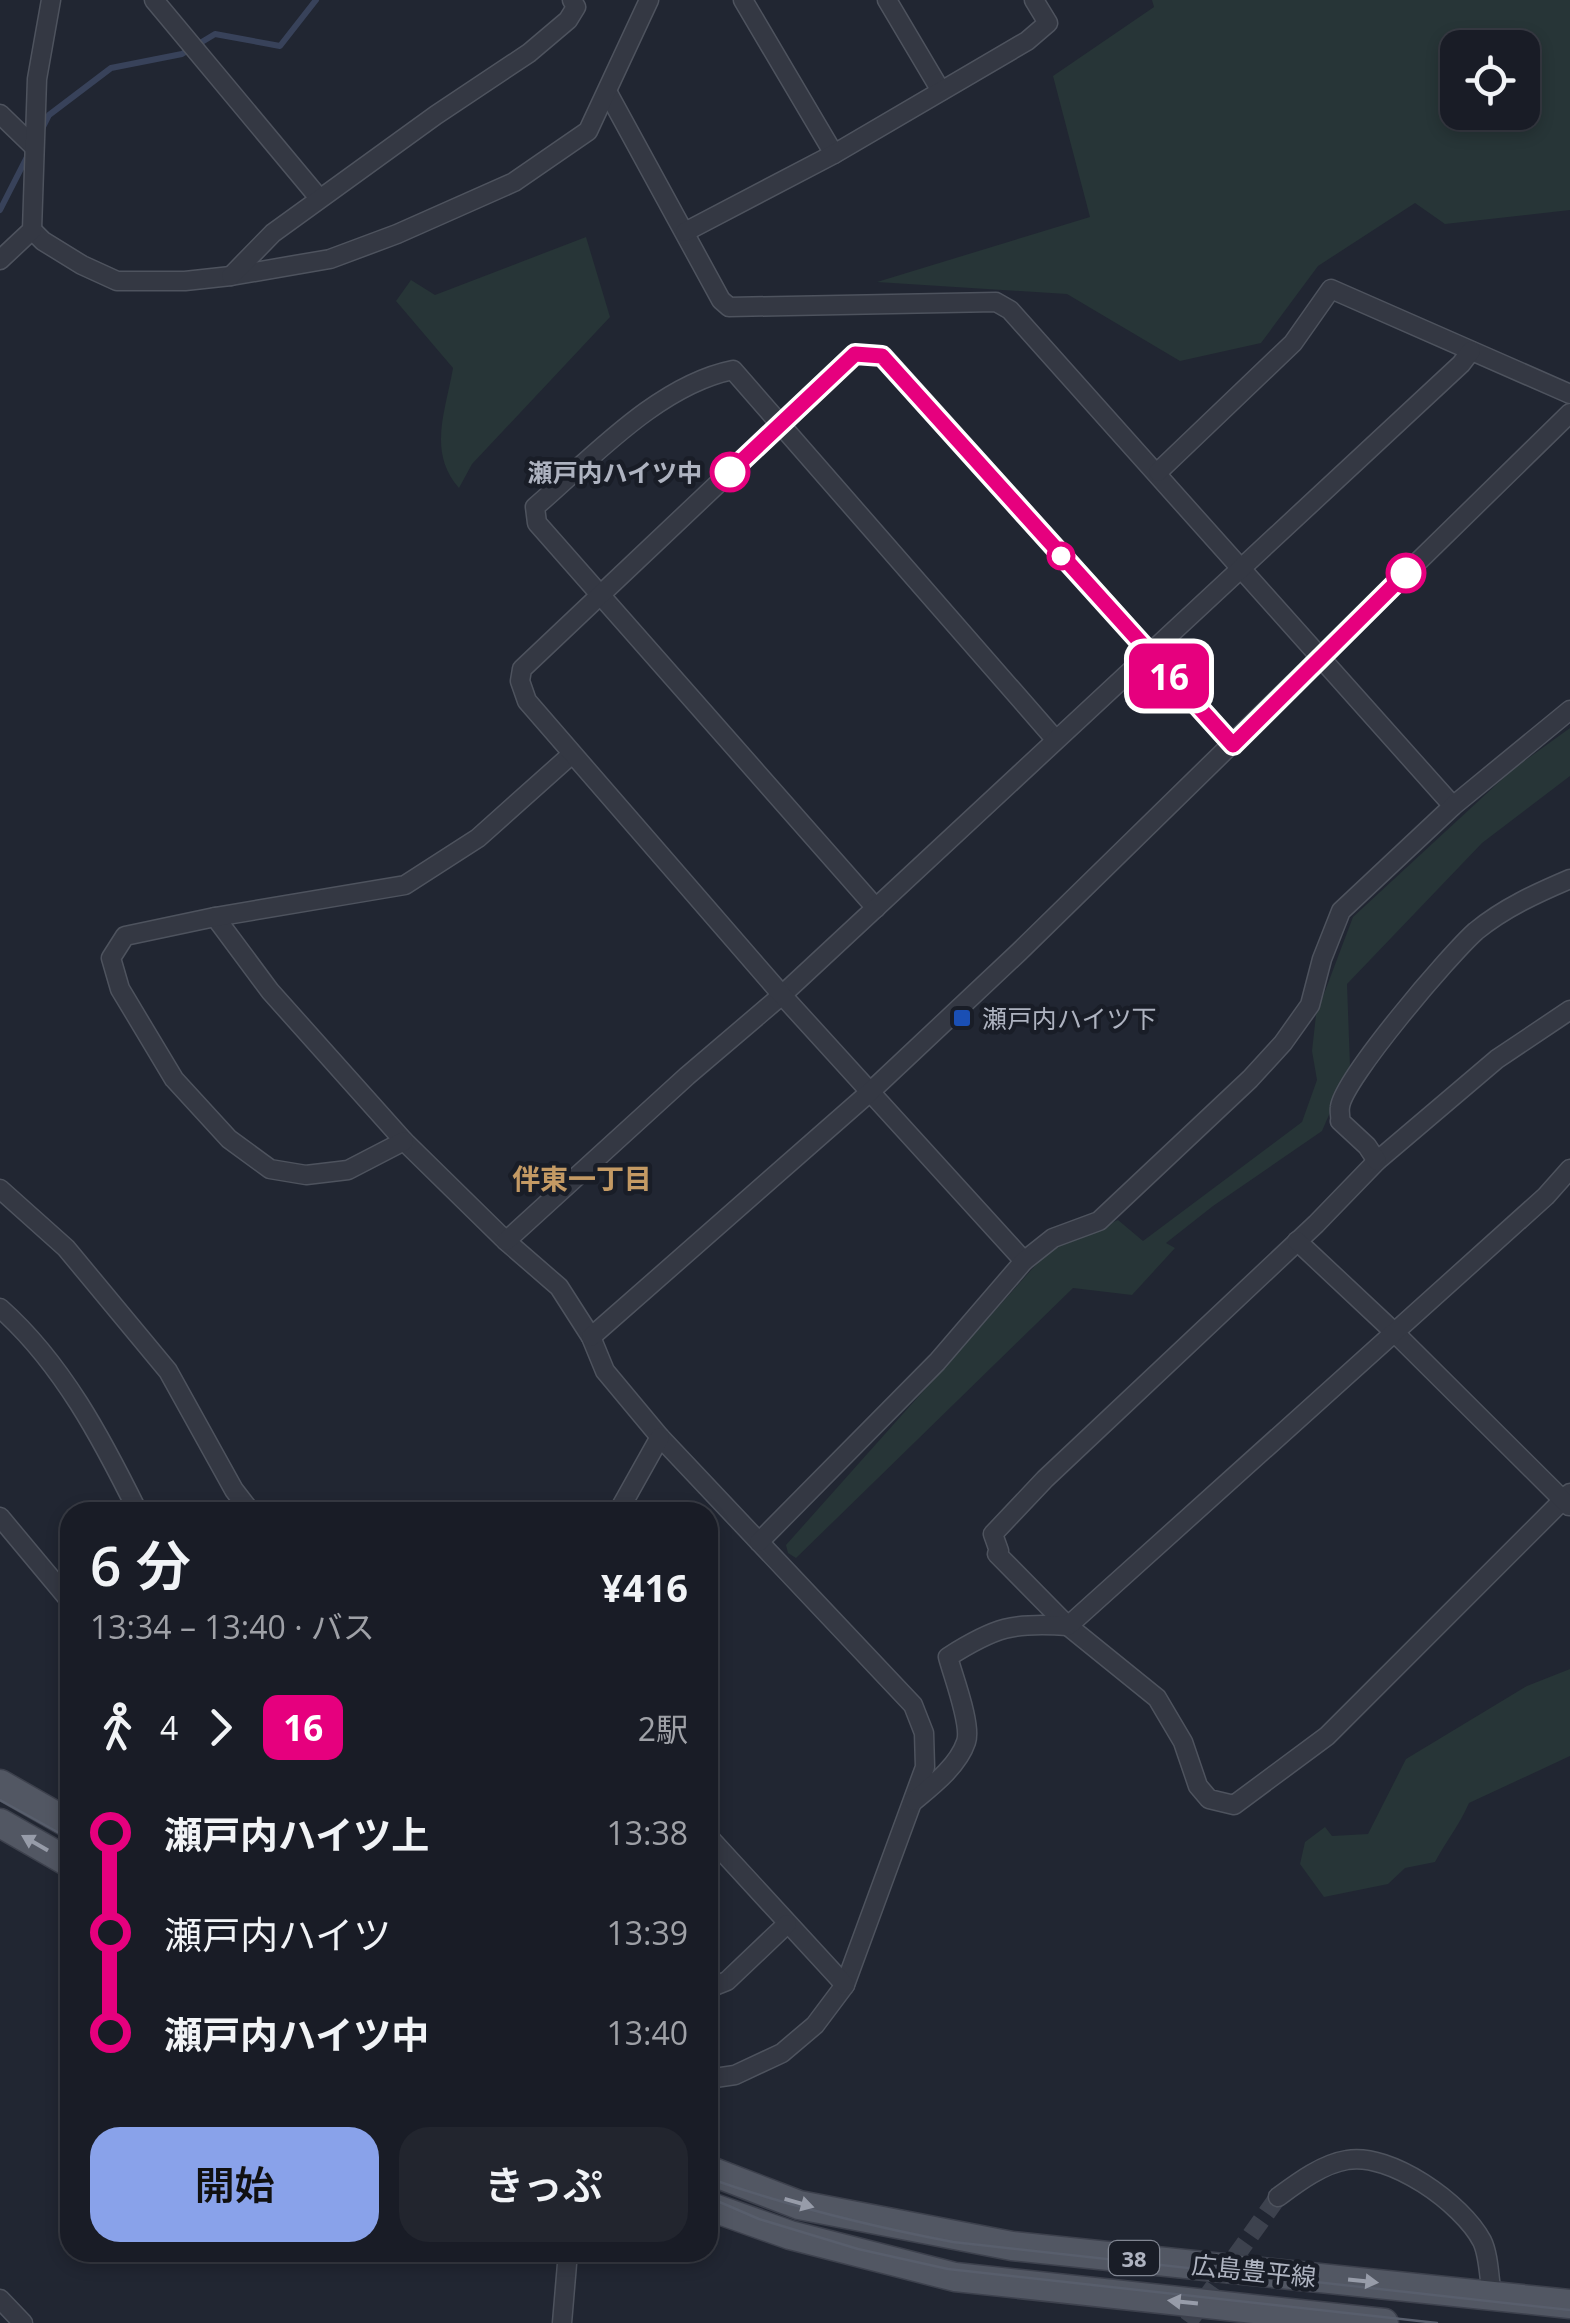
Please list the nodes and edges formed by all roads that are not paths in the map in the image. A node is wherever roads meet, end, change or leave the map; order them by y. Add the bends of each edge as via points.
1 (51, 0) edge
2 (154, 0) edge
3 (572, 0) edge
4 (649, 0) edge
5 (887, 0) edge
6 (1034, 0) edge
7 (745, 1) edge
8 (941, 91) junction
9 (608, 93) junction
10 (0, 114) edge
11 (33, 146) junction
12 (834, 154) junction
13 (319, 198) junction
14 (32, 230) junction
15 (685, 232) junction
16 (0, 244) edge
17 (0, 260) edge
18 (231, 276) junction
19 (1472, 350) junction
20 (1570, 394) edge
21 (1570, 413) edge
22 (781, 424) junction
23 (1158, 472) junction
24 (1242, 568) junction
25 (599, 596) junction
26 (1150, 656) junction
27 (1319, 658) junction
28 (1570, 710) edge
29 (1055, 739) junction
30 (1233, 745) junction
31 (572, 754) junction
32 (1453, 806) junction
33 (1570, 878) edge
34 (876, 908) junction
35 (215, 917) junction
36 (782, 995) junction
37 (1570, 1010) edge
38 (870, 1092) junction
39 (404, 1141) junction
40 (1377, 1161) junction
41 (1570, 1169) edge
42 (0, 1188) edge
43 (506, 1240) junction
44 (1297, 1241) junction
45 (1024, 1261) junction
46 (0, 1308) edge
47 (1393, 1331) junction
48 (592, 1338) junction
49 (660, 1437) junction
50 (1567, 1500) edge
51 (133, 1502) edge
52 (244, 1502) edge
53 (624, 1502) edge
54 (0, 1516) edge
55 (759, 1542) junction
56 (60, 1590) edge
57 (1068, 1626) junction
58 (0, 1784) edge
59 (909, 1804) junction
60 (60, 1818) edge
61 (0, 1823) edge
62 (718, 1847) edge
63 (60, 1857) edge
64 (787, 1924) junction
65 (718, 1984) edge
66 (845, 1985) junction
67 (718, 2077) edge
68 (718, 2174) edge
69 (1278, 2197) tunnel mouth
70 (718, 2210) edge
71 (567, 2262) edge
72 (1492, 2294) junction
73 (0, 2299) edge
74 (1570, 2304) edge
75 (23, 2323) edge
76 (562, 2323) edge
77 (1384, 2323) edge

1 - 11 street
2 - 13 street
3 - 13 street via 576,7 568,20 528,54
4 - 9 street
5 - 8 street
6 - 8 street via 1048,24
7 - 12 street
8 - 12 street
9 - 15 street
9 - 18 street via 588,131 514,182 330,259
10 - 11 street
11 - 14 street
12 - 15 street
13 - 18 street
14 - 16 street
14 - 17 street
14 - 18 street via 82,266 117,281
15 - 23 street via 729,307 996,302
19 - 20 street
19 - 23 street via 1331,289 1293,342
19 - 24 street
21 - 27 street
22 - 25 street
22 - 25 street via 733,370 714,374 646,411 535,507 537,523
22 - 26 street via 855,354 882,356
22 - 29 street
23 - 24 street
24 - 26 street
24 - 27 street
25 - 31 street via 522,669 527,701
25 - 34 street
26 - 29 street
26 - 30 street
27 - 30 street
27 - 32 street
28 - 32 street
29 - 34 street
30 - 38 street
31 - 35 street via 478,838 405,884
31 - 36 street
32 - 45 street via 1340,911 1310,1004 1283,1043 1099,1221 1053,1238
33 - 40 street via 1478,930 1440,966 1360,1068 1340,1106 1340,1121
34 - 36 street
35 - 39 street via 270,990
35 - 39 street via 125,936 111,958 120,989 174,1079 229,1139 270,1169 348,1170
36 - 38 street
36 - 43 street
37 - 40 street via 1497,1059
38 - 45 street
38 - 48 street
39 - 43 street
40 - 44 street
41 - 47 street
42 - 52 street via 66,1248 168,1371
43 - 48 street via 559,1287
44 - 47 street
44 - 57 street via 994,1534 997,1554
45 - 55 street via 937,1362
46 - 51 street via 39,1344 71,1390
47 - 50 street
47 - 57 street
48 - 49 street via 605,1371
49 - 53 street
49 - 55 street
50 - 57 street via 1327,1736 1234,1806 1209,1799 1198,1786 1157,1698
54 - 56 street
55 - 59 street via 913,1705 924,1734 925,1767
57 - 59 street via 1026,1623 984,1634 948,1657 967,1742 939,1781
58 - 60 main road
59 - 66 street
63 -> 61 main road
62 - 64 street
64 - 65 street
64 - 66 street
66 - 67 street via 815,2025 782,2053
68 -> 72 main road, 広島豊平線 / 38 via 799,2205 1012,2246
69 - 72 street via 1345,2160 1375,2160 1412,2174 1482,2242
77 -> 70 main road, 広島豊平線 / 38 via 955,2277
71 - 76 street
72 - 74 main road, 広島豊平線 / 38
73 - 75 street

